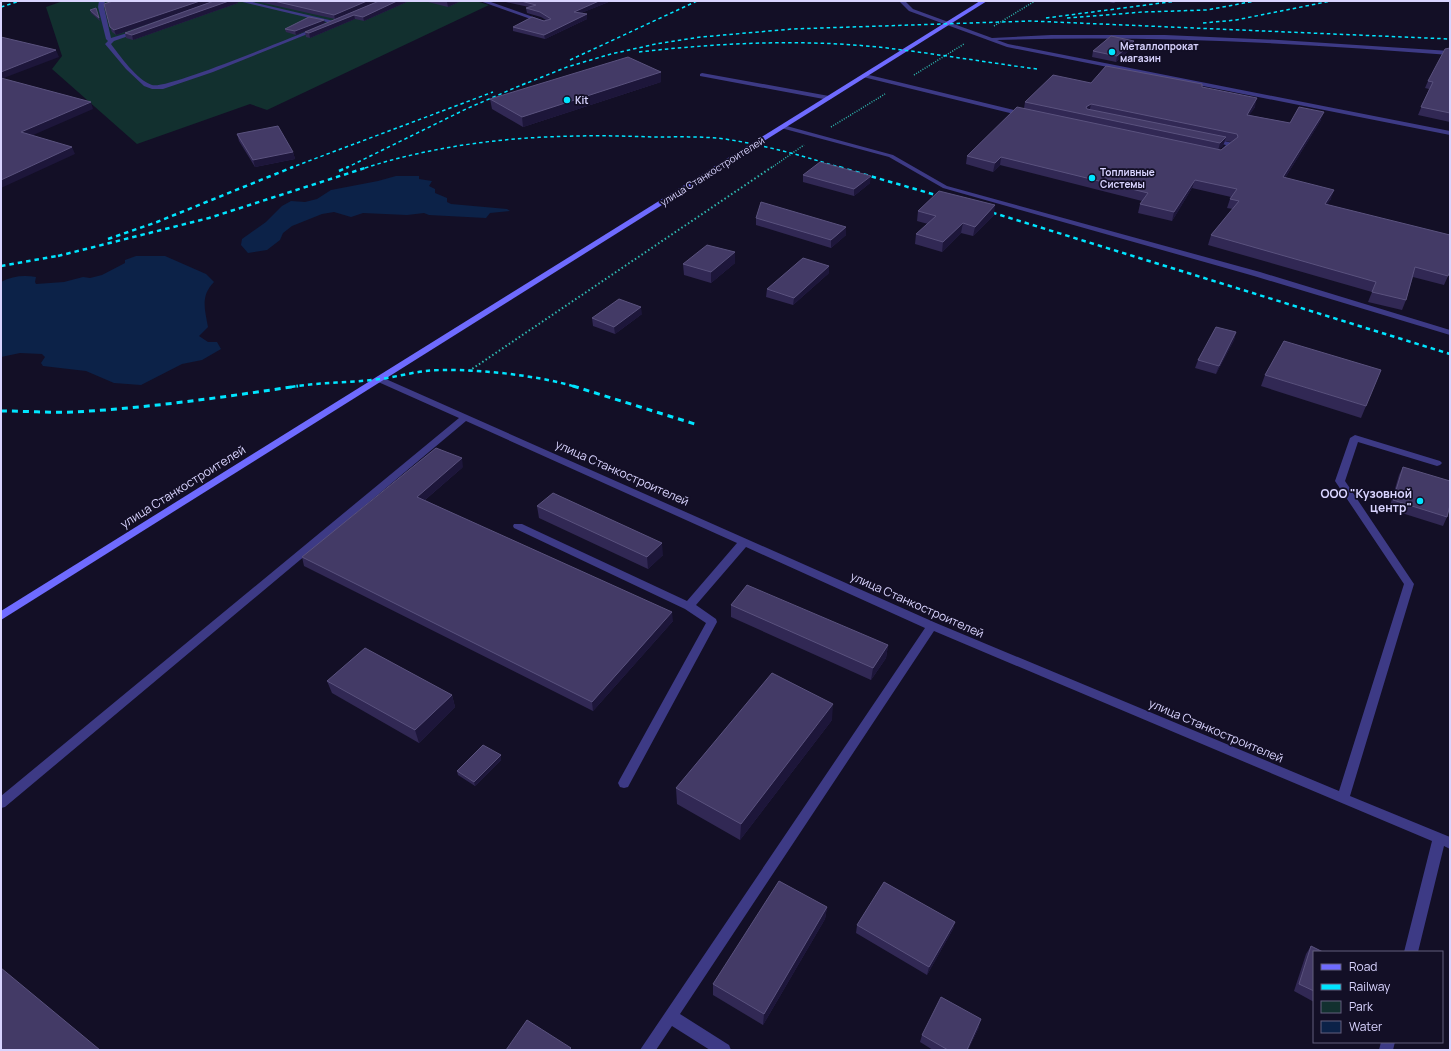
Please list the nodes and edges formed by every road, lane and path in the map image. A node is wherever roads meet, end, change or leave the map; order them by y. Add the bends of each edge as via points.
1 (102, 1) edge
2 (241, 1) edge
3 (483, 1) edge
4 (902, 1) edge
5 (984, 1) edge
6 (1035, 1) edge
7 (343, 19) edge
8 (336, 22) junction
9 (547, 23) edge
10 (947, 24) junction
11 (144, 30) edge
12 (978, 35) junction
13 (988, 38) junction
14 (112, 40) junction
15 (1450, 52) edge
16 (702, 74) dead end
17 (865, 76) junction
18 (900, 84) junction
19 (829, 98) junction
20 (1032, 116) edge
21 (783, 127) junction
22 (1450, 133) edge
23 (817, 136) junction
24 (1201, 138) edge
25 (1219, 154) edge
26 (1450, 333) edge
27 (468, 372) dead end
28 (379, 379) junction
29 (465, 418) junction
30 (1437, 463) dead end
31 (518, 526) dead end
32 (744, 542) junction
33 (689, 606) junction
34 (1, 616) edge
35 (932, 626) junction
36 (624, 783) dead end
37 (1343, 798) junction
38 (1, 803) edge
39 (1445, 841) edge
40 (1411, 951) edge
41 (670, 1016) junction
42 (648, 1050) edge
43 (724, 1050) edge

1 - 14 street via 101,7 109,39
2 - 8 street
3 - 9 street
4 - 10 street via 911,10
5 - 10 main road, улица Станкостроителей
6 - 12 path
7 - 8 street
8 - 14 street via 163,87 150,87 125,65 108,44
10 - 12 street
10 - 17 main road, улица Станкостроителей
11 - 14 street
12 - 13 street
12 - 18 path
13 - 15 street via 1070,35 1313,42
13 - 22 street via 1007,45
16 - 19 street
17 - 18 street
17 - 19 main road, улица Станкостроителей
18 - 20 street
18 - 23 path
19 - 21 main road, улица Станкостроителей
21 - 23 street
21 - 28 main road, улица Станкостроителей
23 - 26 street via 891,156 945,187 1257,274
23 - 27 path
24 - 25 street via 1231,144
28 - 29 street, улица Станкостроителей
28 - 34 main road, улица Станкостроителей
29 - 32 street, улица Станкостроителей
29 - 38 street
30 - 37 street via 1355,438 1340,481 1409,584
31 - 33 street
32 - 33 street
32 - 35 street, улица Станкостроителей
33 - 36 street via 712,622
35 - 37 street, улица Станкостроителей
35 - 41 street
37 - 39 street, улица Станкостроителей
39 - 40 street
41 - 42 street
41 - 43 street

